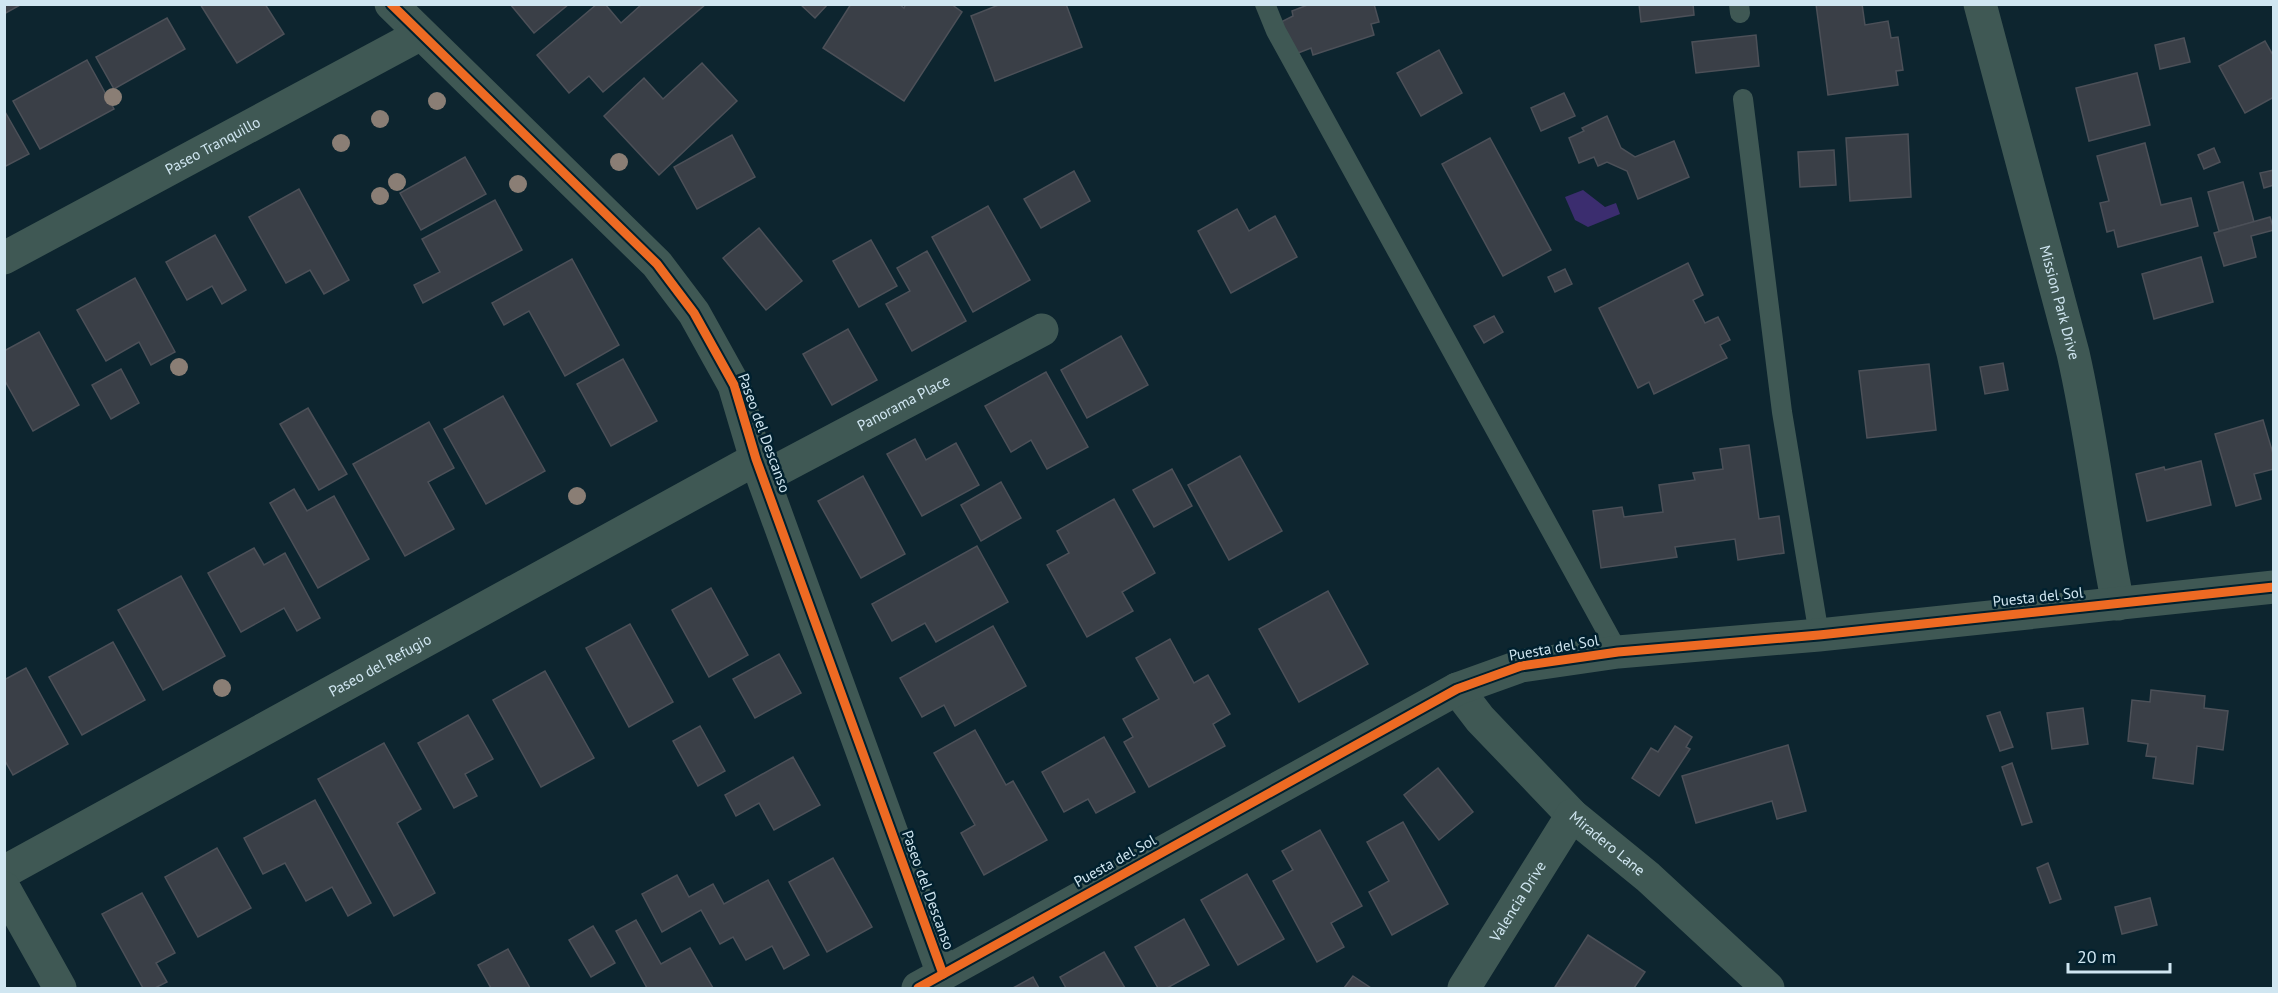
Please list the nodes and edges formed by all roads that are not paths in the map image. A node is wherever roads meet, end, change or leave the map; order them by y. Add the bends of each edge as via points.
1 (391, 4) edge
2 (1265, 4) edge
3 (1980, 4) edge
4 (420, 34) junction
5 (1743, 99) dead end
6 (4, 258) edge
7 (1042, 330) dead end
8 (760, 468) junction
9 (2274, 587) edge
10 (2118, 604) junction
11 (1819, 635) junction
12 (1618, 652) junction
13 (1457, 689) junction
14 (1572, 815) junction
15 (4, 872) edge
16 (4, 888) edge
17 (930, 981) edge
18 (60, 988) edge
19 (1464, 988) edge
20 (1768, 988) edge

1 - 4 street, Paseo del Descanso
2 - 12 lane via 1287,52
3 - 10 street, Mission Park Drive via 2073,353
4 - 6 street, Paseo Tranquillo
4 - 8 street, Paseo del Descanso via 657,264 694,313 734,385
5 - 11 lane via 1781,402
7 - 8 street, Panorama Place
8 - 15 street, Paseo del Refugio
8 - 17 street, Paseo del Descanso
9 - 10 street, Puesta del Sol
10 - 11 street, Puesta del Sol
11 - 12 street, Puesta del Sol
12 - 13 street, Puesta del Sol via 1521,666
13 - 14 street, Miradero Lane via 1480,720
13 - 17 street, Puesta del Sol
14 - 19 street, Valencia Drive
14 - 20 street, Miradero Lane via 1648,877
16 - 18 street

